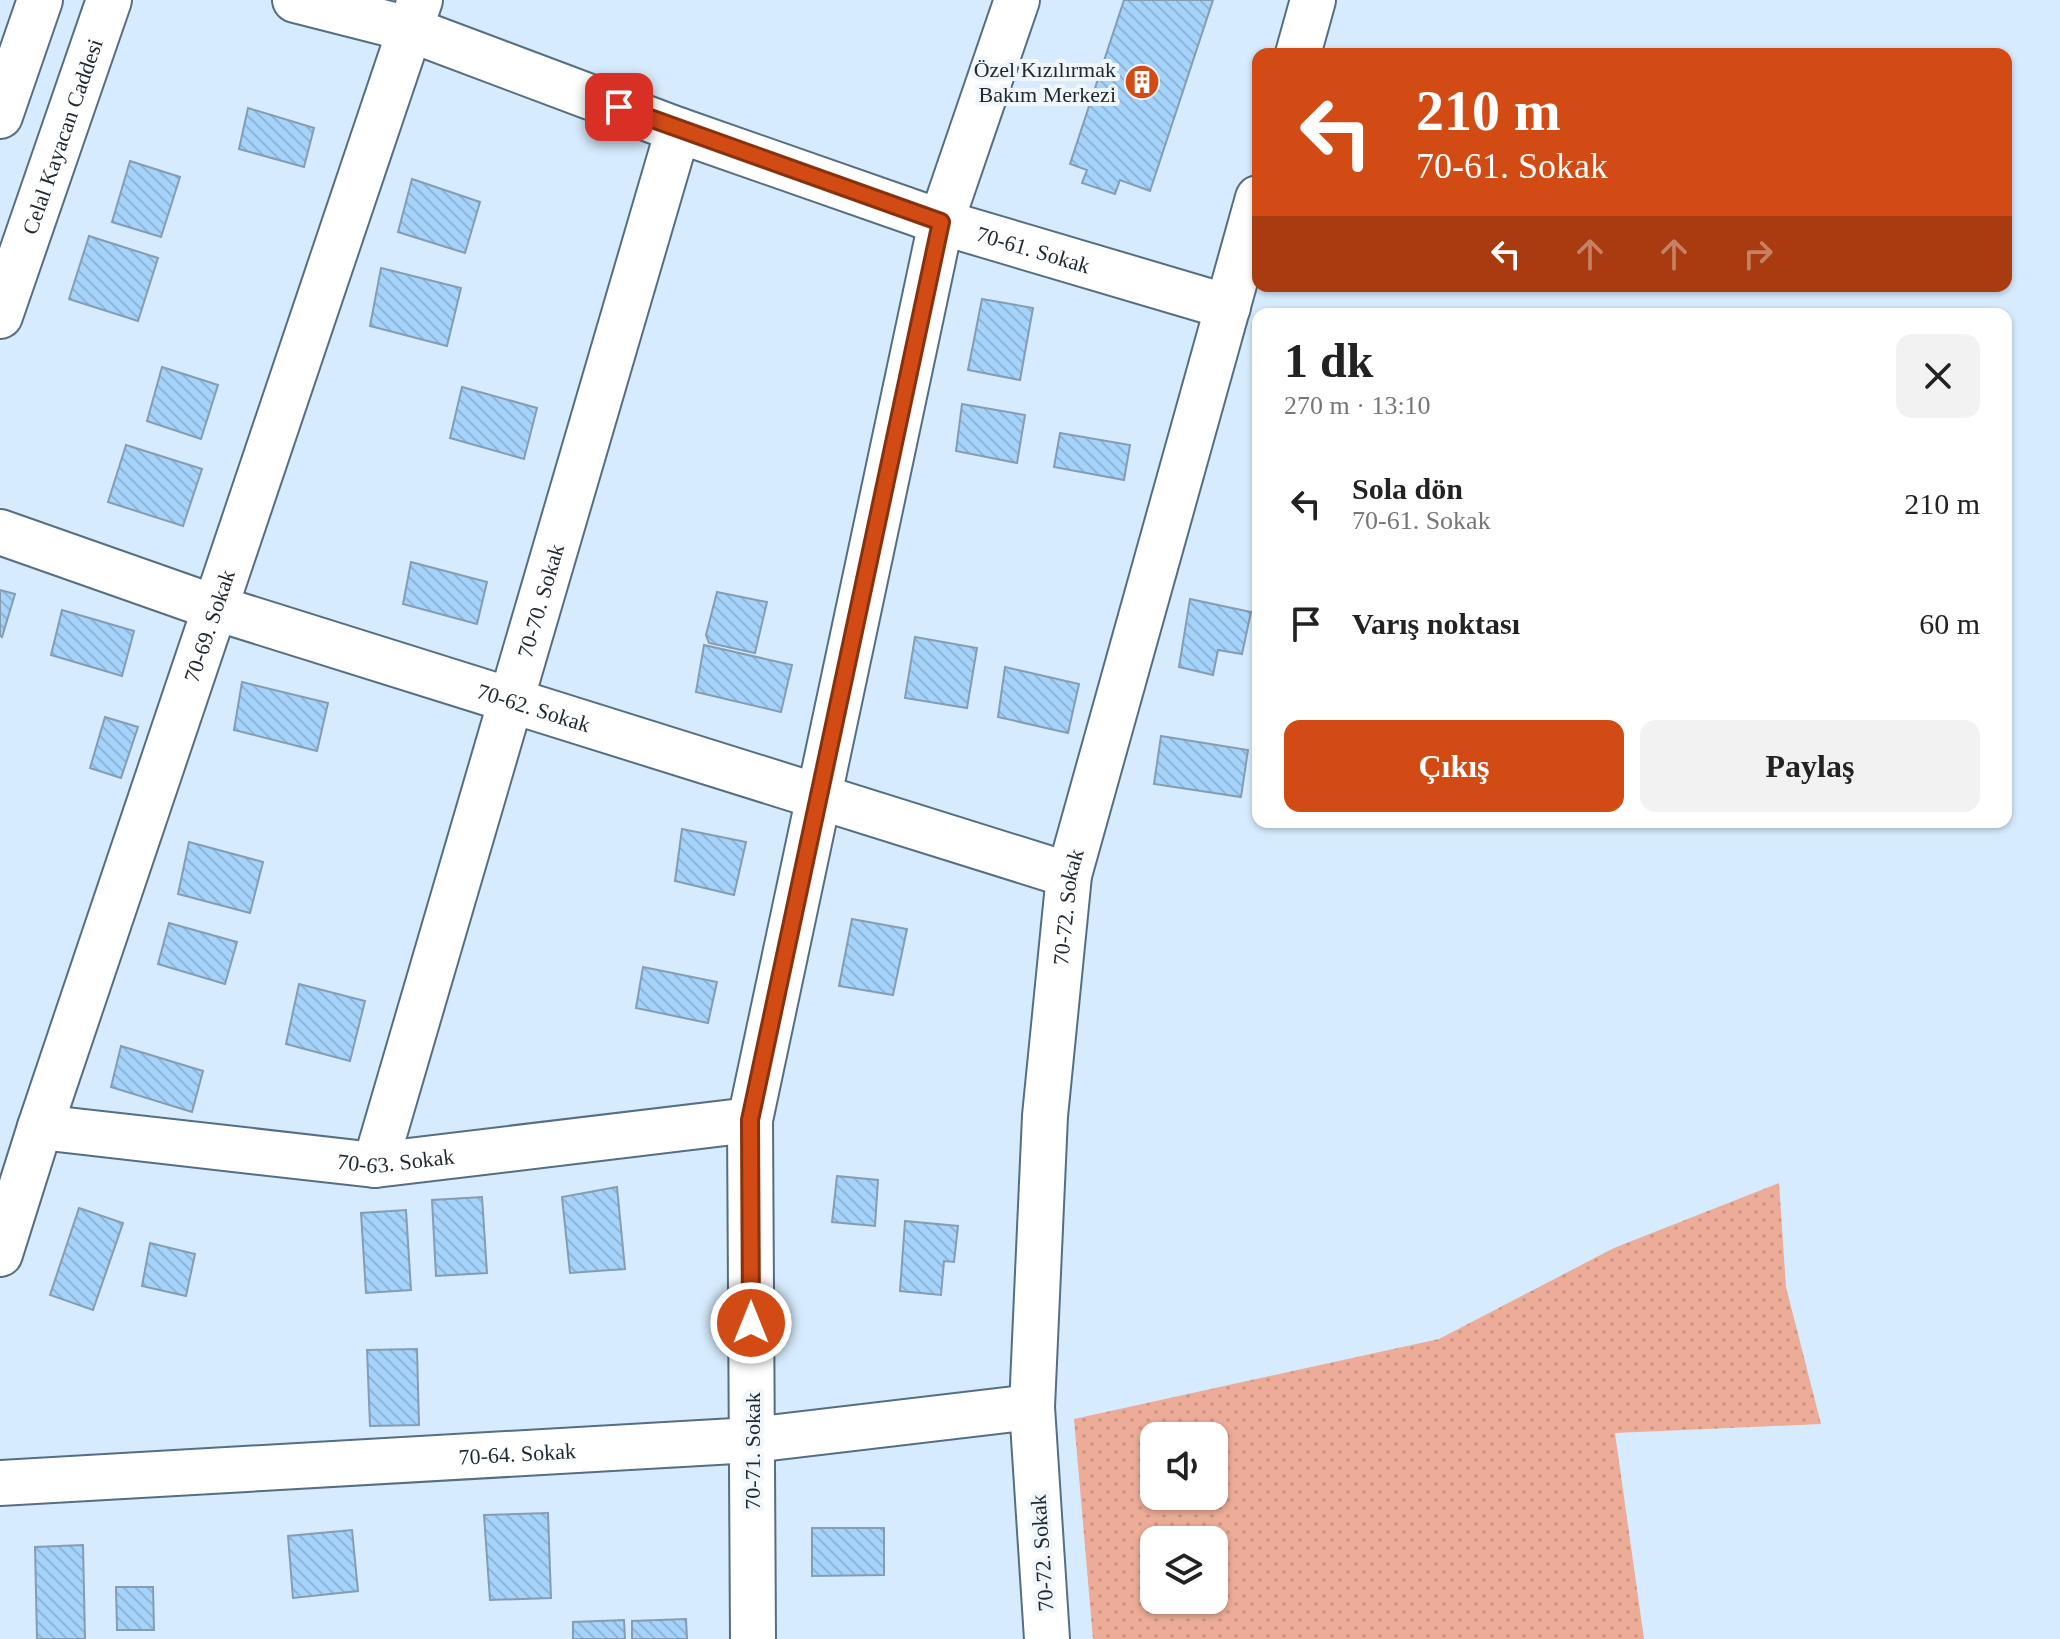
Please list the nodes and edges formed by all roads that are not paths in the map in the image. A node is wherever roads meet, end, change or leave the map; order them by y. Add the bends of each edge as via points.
1 (40, 0) edge
2 (109, 0) edge
3 (295, 0) edge
4 (1017, 0) edge
5 (1313, 0) edge
6 (414, 15) edge
7 (1300, 48) edge
8 (0, 116) edge
9 (678, 130) junction
10 (1252, 220) edge
11 (941, 222) junction
12 (1228, 307) junction
13 (0, 316) edge
14 (0, 532) edge
15 (216, 608) junction
16 (511, 700) junction
17 (819, 797) junction
18 (1069, 875) junction
19 (750, 1120) junction
20 (40, 1127) junction
21 (375, 1165) junction
22 (0, 1254) edge
23 (1032, 1407) junction
24 (752, 1440) junction
25 (0, 1483) edge
26 (753, 1639) edge
27 (1047, 1639) edge

1 - 8 street
2 - 13 street, Celal Kayacan Caddesi
3 - 6 street, 70-61. Sokak
4 - 11 street, 70-71. Sokak
5 - 7 street
6 - 9 street, 70-61. Sokak
6 - 15 street, 70-69. Sokak
9 - 11 street, 70-61. Sokak
9 - 16 street, 70-70. Sokak
10 - 12 street, 70-72. Sokak
11 - 12 street, 70-61. Sokak
11 - 17 street, 70-71. Sokak
12 - 18 street, 70-72. Sokak
14 - 15 street, 70-62. Sokak
15 - 16 street, 70-62. Sokak
15 - 20 street, 70-69. Sokak
16 - 17 street, 70-62. Sokak
16 - 21 street, 70-70. Sokak
17 - 18 street, 70-62. Sokak
17 - 19 street, 70-71. Sokak
18 - 23 street, 70-72. Sokak via 1045,1116
19 - 21 street, 70-63. Sokak
19 - 24 street, 70-71. Sokak
20 - 21 street, 70-63. Sokak
20 - 22 street, 70-69. Sokak
23 - 24 street, 70-64. Sokak
23 - 27 street, 70-72. Sokak
24 - 25 street, 70-64. Sokak
24 - 26 street, 70-71. Sokak

